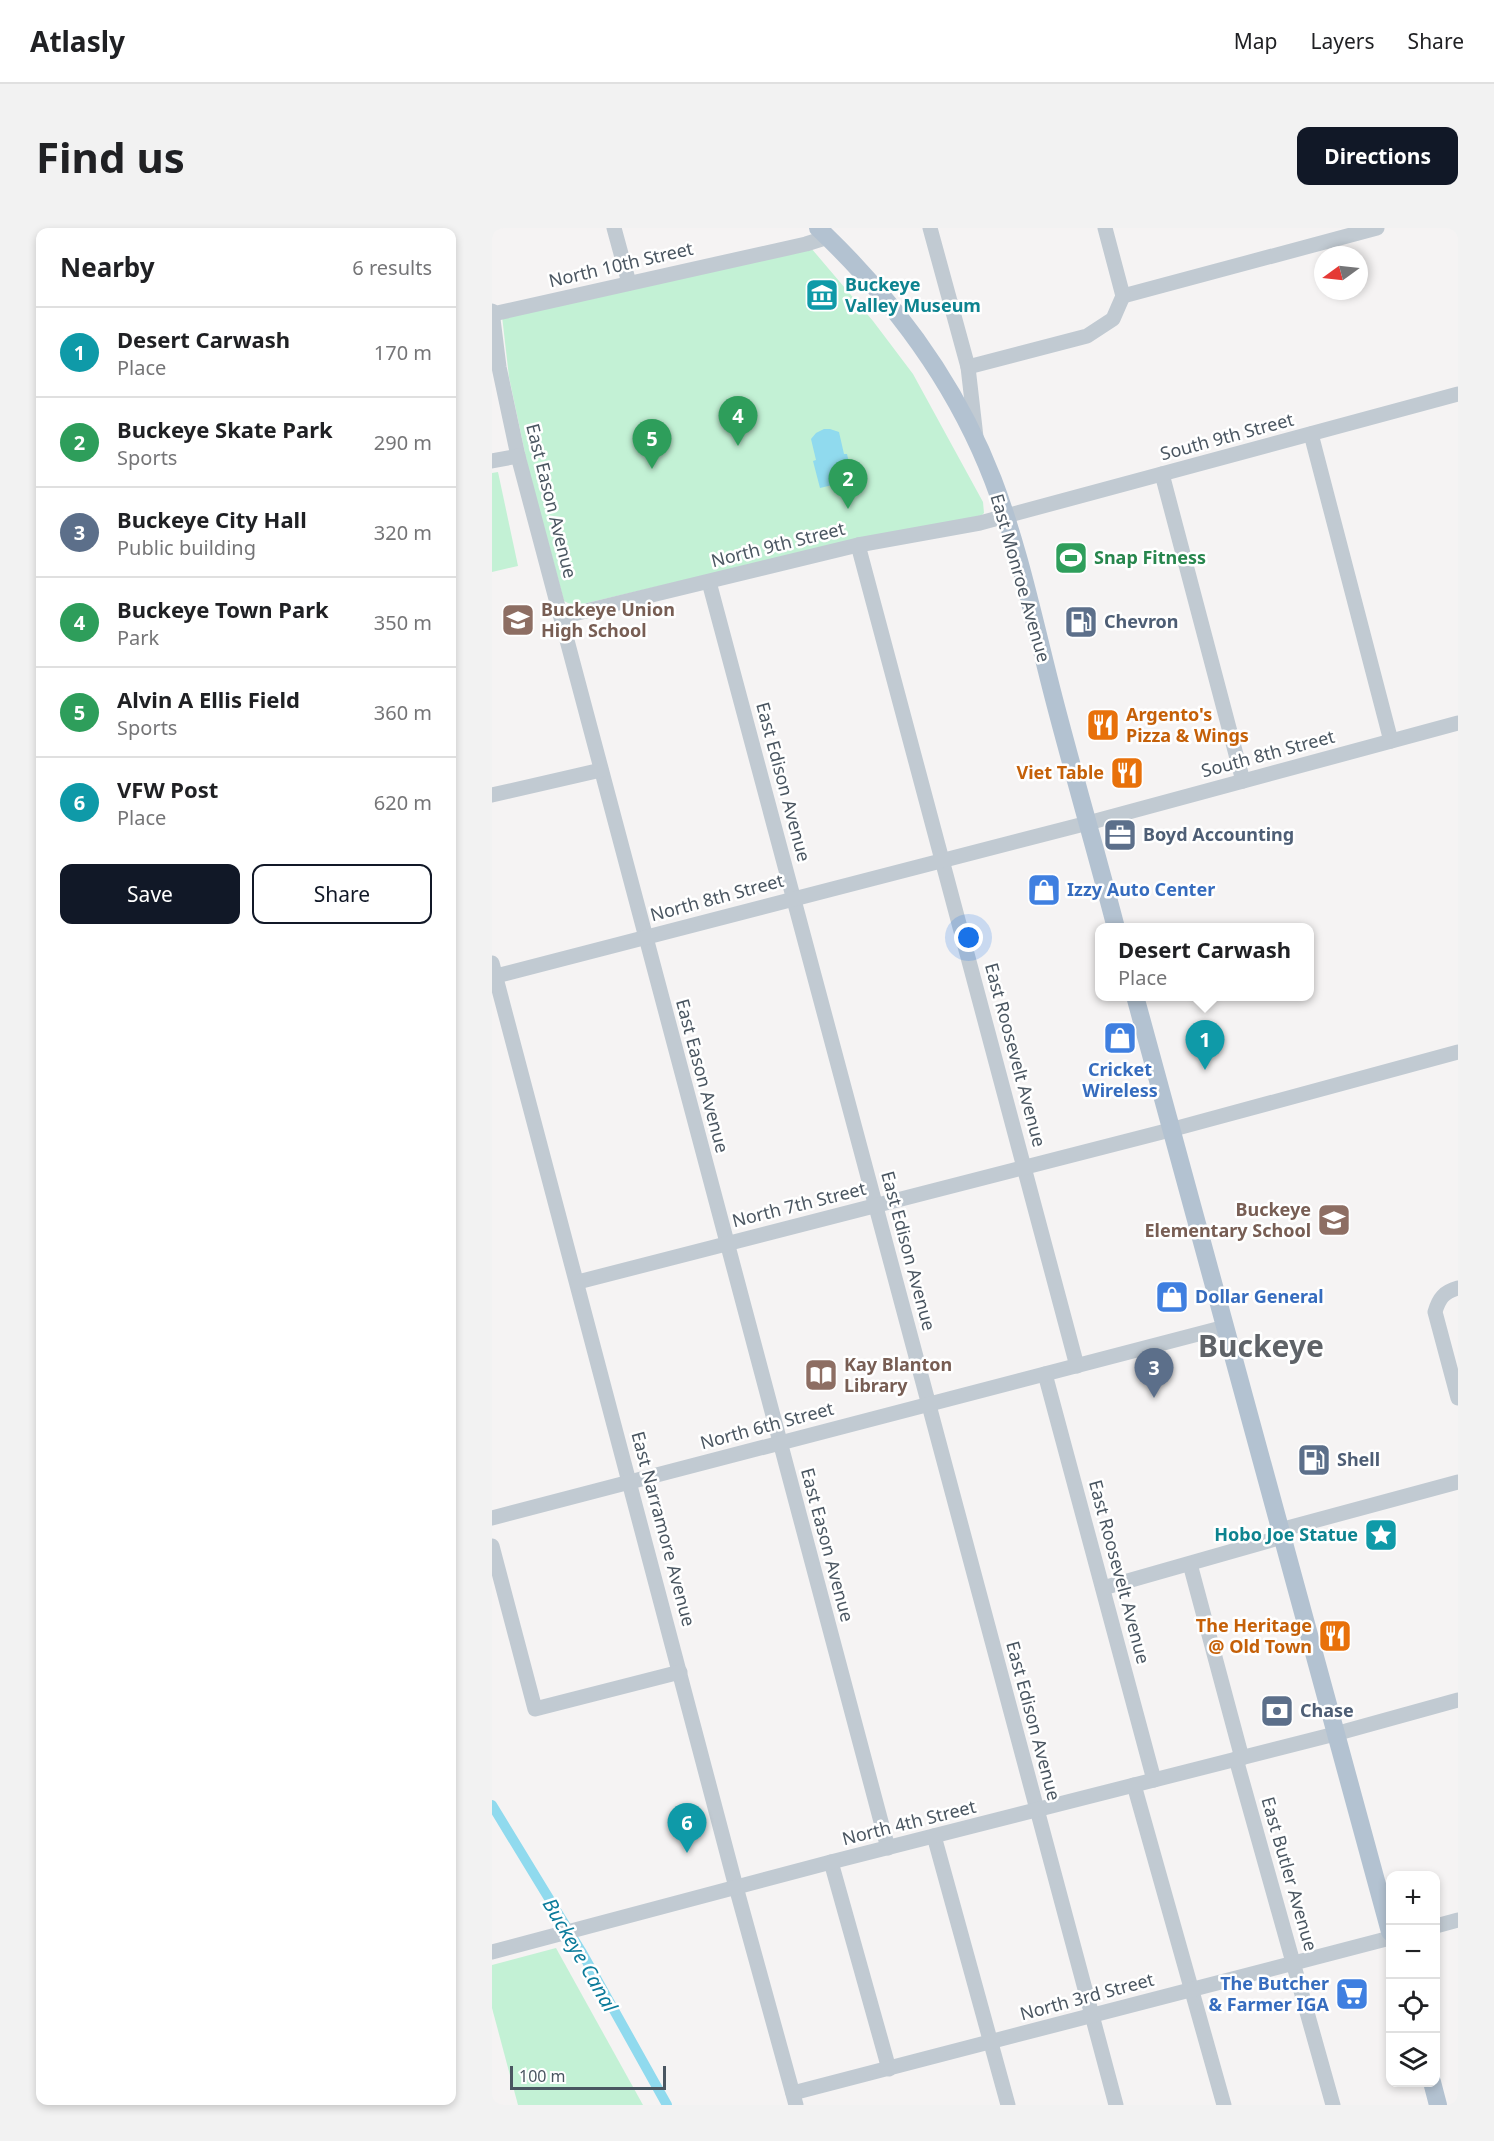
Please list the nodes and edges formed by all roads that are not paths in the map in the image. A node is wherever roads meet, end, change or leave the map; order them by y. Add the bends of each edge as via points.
1 (614, 228) edge
2 (930, 228) edge
3 (1105, 228) edge
4 (1377, 228) edge
5 (823, 233) edge
6 (629, 283) junction
7 (1123, 296) junction
8 (492, 312) edge
9 (968, 367) junction
10 (1458, 394) edge
11 (1311, 434) junction
12 (976, 442) junction
13 (518, 456) junction
14 (492, 461) edge
15 (1162, 474) junction
16 (1005, 516) junction
17 (858, 545) junction
18 (709, 582) junction
19 (561, 617) junction
20 (1458, 723) edge
21 (1391, 741) junction
22 (601, 770) junction
23 (1243, 781) junction
24 (492, 795) edge
25 (1088, 823) junction
26 (943, 860) junction
27 (794, 898) junction
28 (1115, 923) edge
29 (645, 937) junction
30 (494, 970) edge
31 (1136, 1001) edge
32 (1458, 1052) edge
33 (1170, 1130) junction
34 (1024, 1167) junction
35 (876, 1205) junction
36 (727, 1243) junction
37 (578, 1282) junction
38 (1458, 1288) edge
39 (1225, 1327) junction
40 (1077, 1366) junction
41 (1046, 1374) junction
42 (1458, 1398) edge
43 (928, 1403) junction
44 (780, 1443) junction
45 (630, 1482) junction
46 (1458, 1482) edge
47 (492, 1518) edge
48 (1281, 1534) junction
49 (492, 1546) edge
50 (1190, 1564) junction
51 (1102, 1588) junction
52 (680, 1672) junction
53 (1458, 1700) edge
54 (1335, 1734) junction
55 (1239, 1758) junction
56 (1154, 1780) junction
57 (1134, 1785) junction
58 (1037, 1810) junction
59 (934, 1836) junction
60 (888, 1848) junction
61 (831, 1862) junction
62 (736, 1887) junction
63 (1458, 1920) edge
64 (1388, 1925) edge
65 (1440, 1925) edge
66 (1386, 1939) edge
67 (492, 1952) edge
68 (1294, 1963) junction
69 (1192, 1990) junction
70 (1092, 2016) junction
71 (990, 2042) junction
72 (889, 2069) junction
73 (1433, 2087) edge
74 (795, 2099) edge
75 (1008, 2105) edge
76 (1116, 2105) edge
77 (1224, 2105) edge
78 (1333, 2105) edge
79 (1438, 2105) edge

1 - 6 street
2 - 9 street, East Monroe Avenue
3 - 7 street
4 - 7 street
5 - 6 street, North 10th Street via 806,244
5 - 12 main road via 878,290 912,334
6 - 8 street, North 10th Street
7 - 9 street via 1113,319 1087,336
8 - 13 street, East Eason Avenue
9 - 12 street, East Monroe Avenue
10 - 11 street, South 9th Street
11 - 15 street, South 9th Street
11 - 21 street
12 - 16 main road, East Monroe Avenue
13 - 14 street
13 - 19 street, East Eason Avenue
15 - 16 street, South 9th Street
15 - 23 street
16 - 17 street, North 9th Street
16 - 25 main road, East Monroe Avenue
17 - 18 street, North 9th Street
17 - 26 street, East Roosevelt Avenue
18 - 19 street, North 9th Street
18 - 27 street, East Edison Avenue
19 - 22 street, East Eason Avenue
20 - 21 street, South 8th Street
21 - 23 street, South 8th Street
22 - 24 street
22 - 29 street, East Eason Avenue
23 - 25 street, South 8th Street
25 - 26 street, North 8th Street
25 - 28 main road, East Monroe Avenue
26 - 27 street, North 8th Street
26 - 34 street, East Roosevelt Avenue
27 - 29 street, North 8th Street
27 - 35 street, East Edison Avenue
29 - 30 street, North 8th Street
29 - 36 street, East Eason Avenue
30 - 37 street, East Narramore Avenue
31 - 33 main road
32 - 33 street, North 7th Street
33 - 34 street, North 7th Street
33 - 39 main road
34 - 35 street, North 7th Street
34 - 40 street, East Roosevelt Avenue
35 - 36 street, North 7th Street
35 - 43 street, East Edison Avenue
36 - 37 street, North 7th Street
36 - 44 street, East Eason Avenue
37 - 45 street, East Narramore Avenue
38 - 42 street via 1438,1299 1435,1312
39 - 40 street, North 6th Street
39 - 48 main road
40 - 41 street, North 6th Street
41 - 43 street, North 6th Street
41 - 51 street, East Roosevelt Avenue
43 - 44 street, North 6th Street
43 - 58 street, East Edison Avenue
44 - 45 street, North 6th Street
44 - 60 street, East Eason Avenue
45 - 47 street, North 6th Street
45 - 52 street, East Narramore Avenue
46 - 48 street
48 - 50 street
48 - 54 main road
49 - 52 street via 535,1709
50 - 51 street
50 - 55 street, East Butler Avenue
51 - 56 street, East Roosevelt Avenue
52 - 62 street, East Narramore Avenue
53 - 54 street, North 4th Street
54 - 55 street, North 4th Street
54 - 64 main road
55 - 56 street, North 4th Street
55 - 68 street, East Butler Avenue
56 - 57 street, North 4th Street
57 - 58 street, North 4th Street
57 - 69 street
58 - 59 street, North 4th Street
58 - 70 street, East Edison Avenue
59 - 60 street, North 4th Street
59 - 71 street
60 - 61 street, North 4th Street
61 - 62 street, North 4th Street
61 - 72 street
62 - 67 street, North 4th Street
62 - 74 street, East Narramore Avenue
63 - 65 street
66 - 68 street, North 3rd Street
68 - 69 street, North 3rd Street
68 - 78 street, East Butler Avenue
69 - 70 street, North 3rd Street
69 - 77 street
70 - 71 street, North 3rd Street
70 - 76 street, East Edison Avenue
71 - 72 street, North 3rd Street
71 - 75 street
72 - 74 street, North 3rd Street
73 - 79 main road

